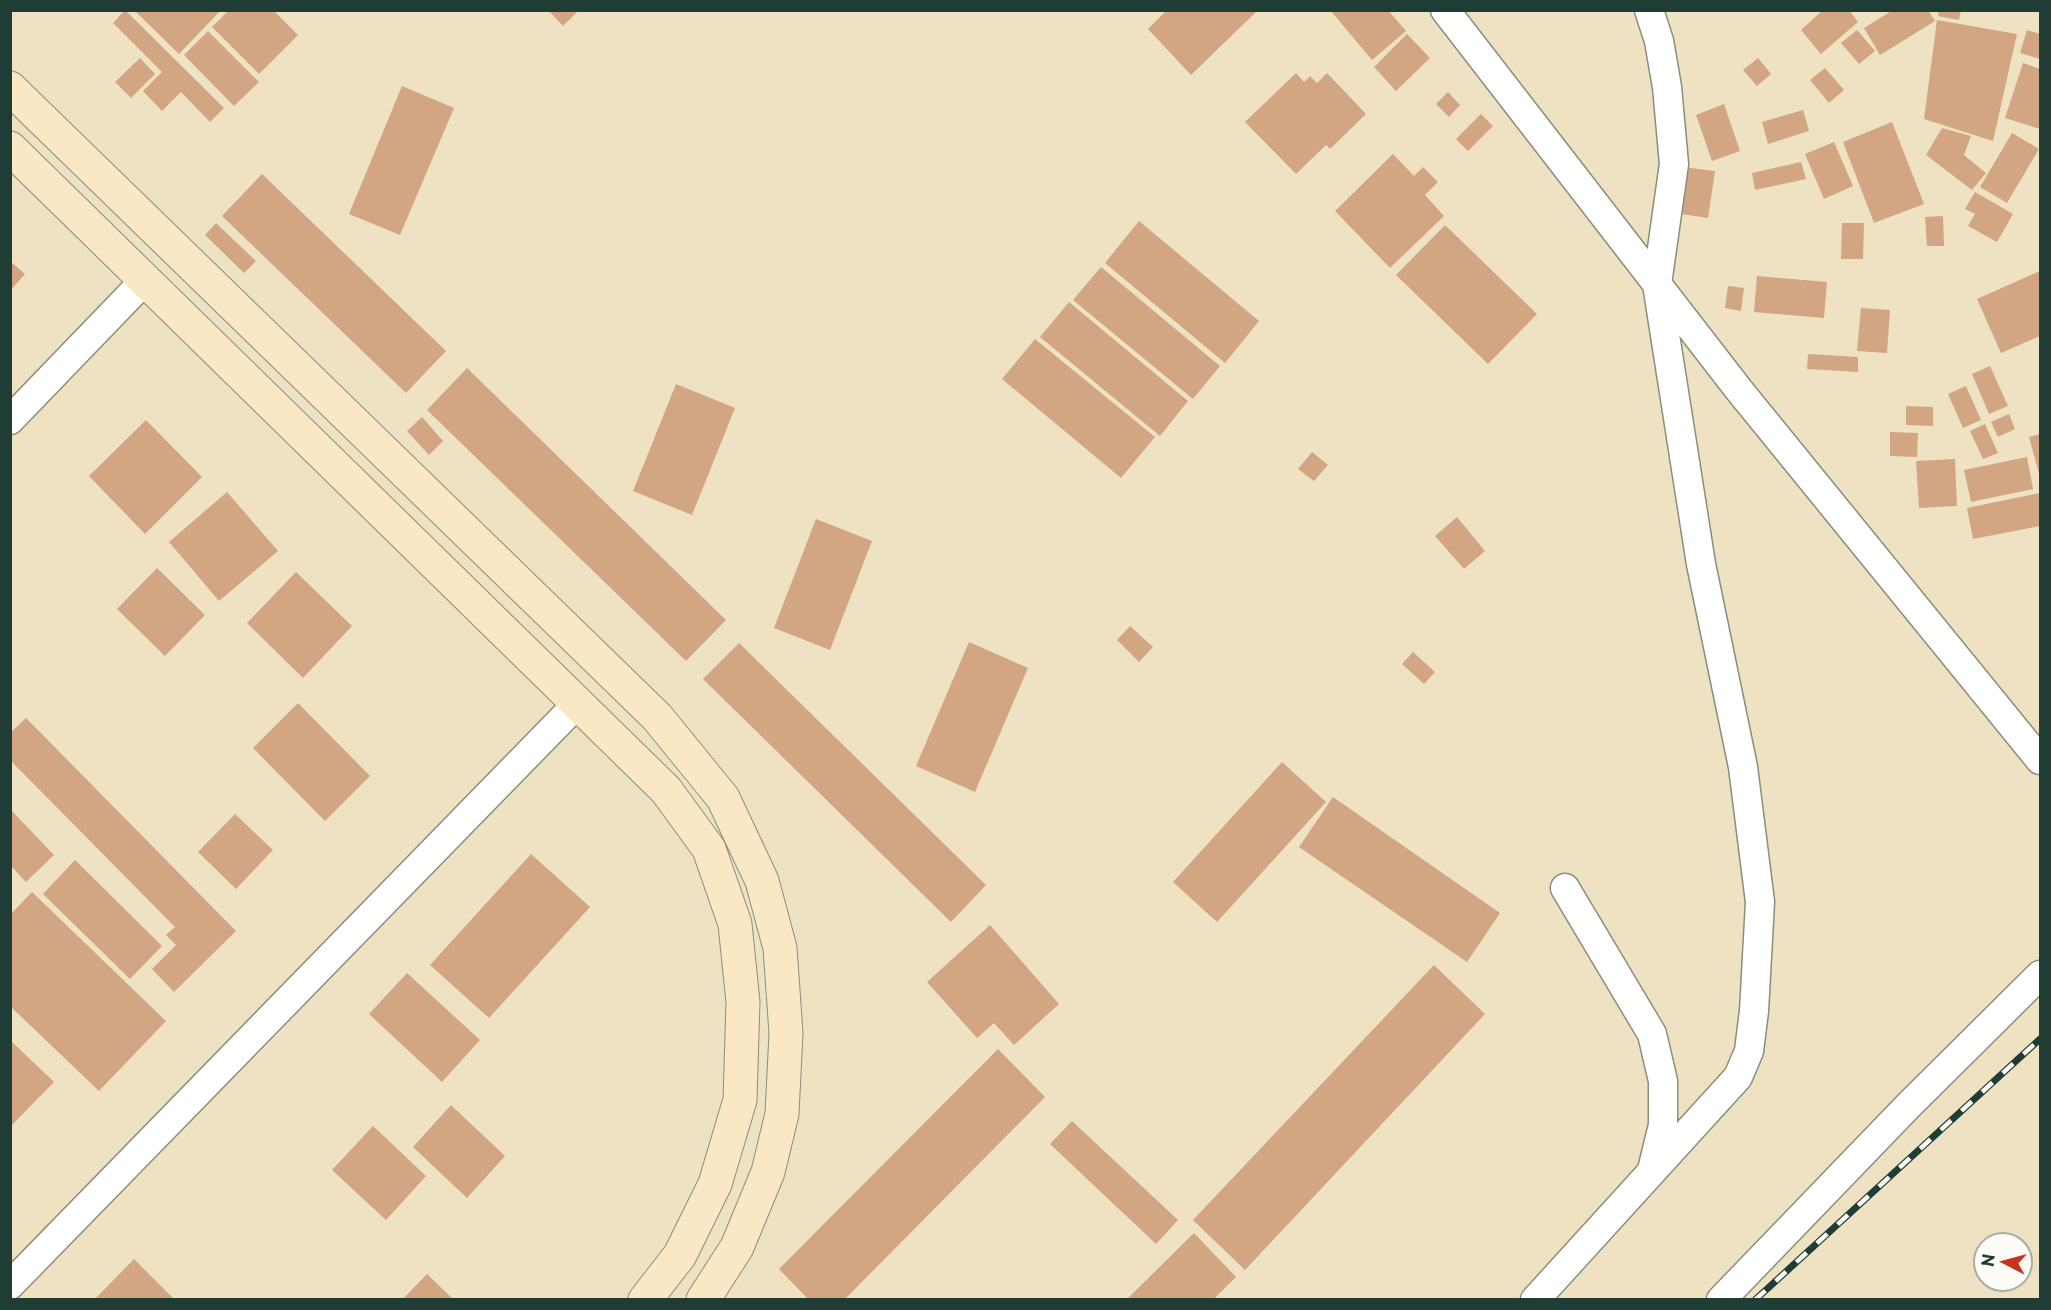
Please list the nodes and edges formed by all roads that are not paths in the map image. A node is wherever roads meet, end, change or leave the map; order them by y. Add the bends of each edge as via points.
1 (1649, 10) edge
2 (1450, 12) edge
3 (10, 88) edge
4 (10, 148) edge
5 (145, 280) junction
6 (1657, 284) junction
7 (10, 420) edge
8 (577, 704) junction
9 (2040, 760) edge
10 (1565, 888) dead end
11 (2040, 975) edge
12 (1652, 1172) junction
13 (10, 1285) edge
14 (645, 1299) edge
15 (703, 1299) edge
16 (1535, 1299) edge
17 (1721, 1299) edge

1 - 6 street via 1667,87 1674,164
2 - 6 street
3 - 15 street via 657,717 723,798 762,881 780,948 786,1033 782,1114 768,1172 737,1247
4 - 5 street
5 - 7 street
5 - 8 street
6 - 9 street
6 - 12 street via 1701,564 1743,767 1760,902 1749,1051 1738,1077
8 - 13 street
8 - 14 street via 666,790 710,849 735,924 743,1002 740,1100 715,1184 680,1255
10 - 12 street via 1652,1034 1663,1081 1663,1125
11 - 17 street
12 - 16 street

